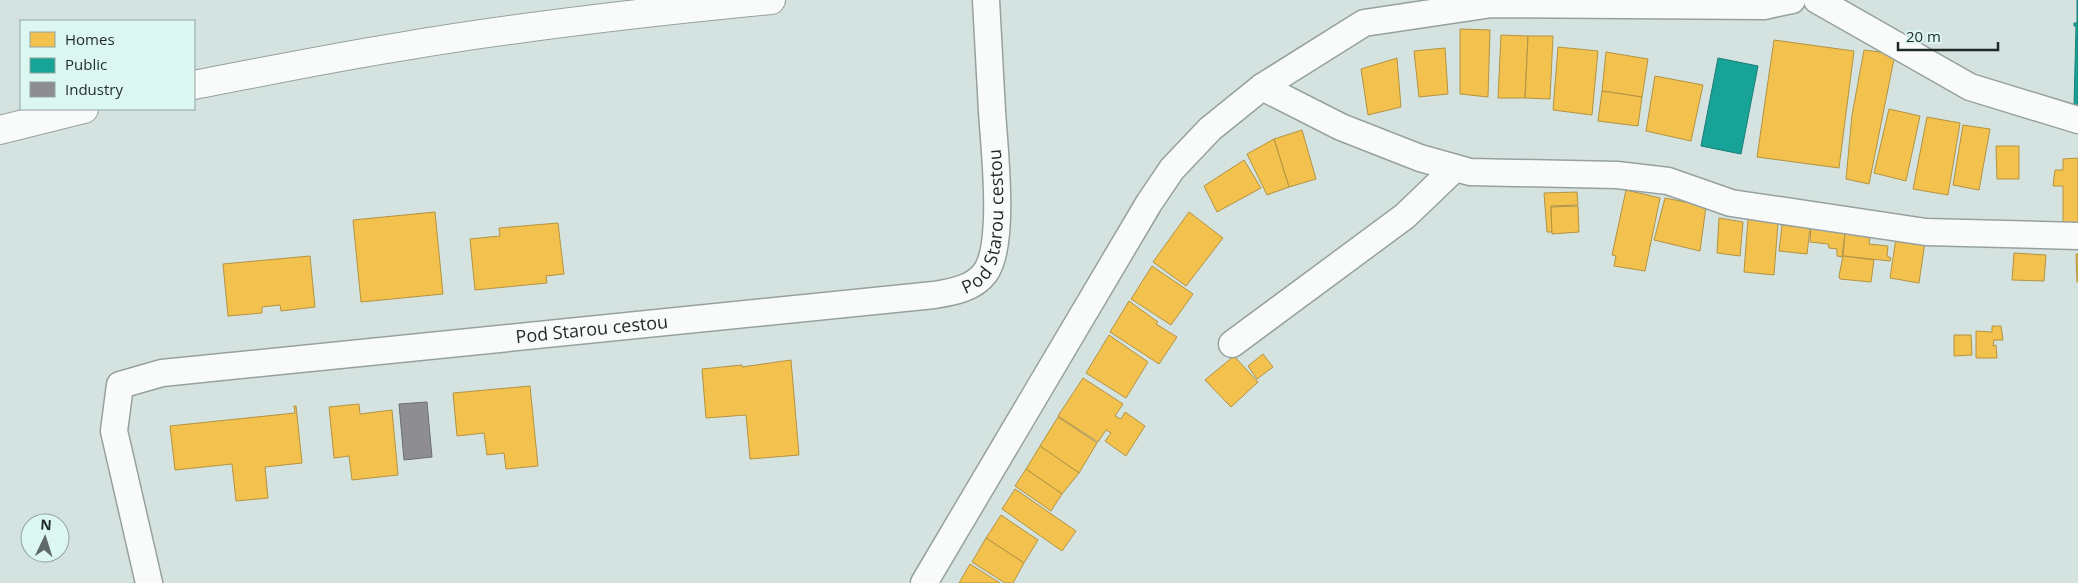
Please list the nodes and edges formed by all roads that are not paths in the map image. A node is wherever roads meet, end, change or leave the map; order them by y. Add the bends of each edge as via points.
1 (771, 0) edge
2 (986, 0) edge
3 (1792, 0) edge
4 (1817, 0) edge
5 (195, 84) edge
6 (1262, 87) junction
7 (80, 110) edge
8 (2078, 120) edge
9 (0, 130) edge
10 (1455, 168) junction
11 (2078, 236) edge
12 (1232, 344) dead end
13 (149, 583) edge
14 (924, 583) edge

1 - 5 main road via 527,28 398,47
2 - 13 street, Pod Starou cestou via 996,181 995,244 985,273 972,285 934,295 162,373 120,385 114,431
3 - 6 street via 1764,6 1492,4 1364,23
4 - 8 street via 1970,87
6 - 10 street via 1341,127
6 - 14 street via 1210,129 1172,168
7 - 9 main road
10 - 11 street via 1470,172 1617,175 1668,181 1731,203 1926,232
10 - 12 street via 1405,216

